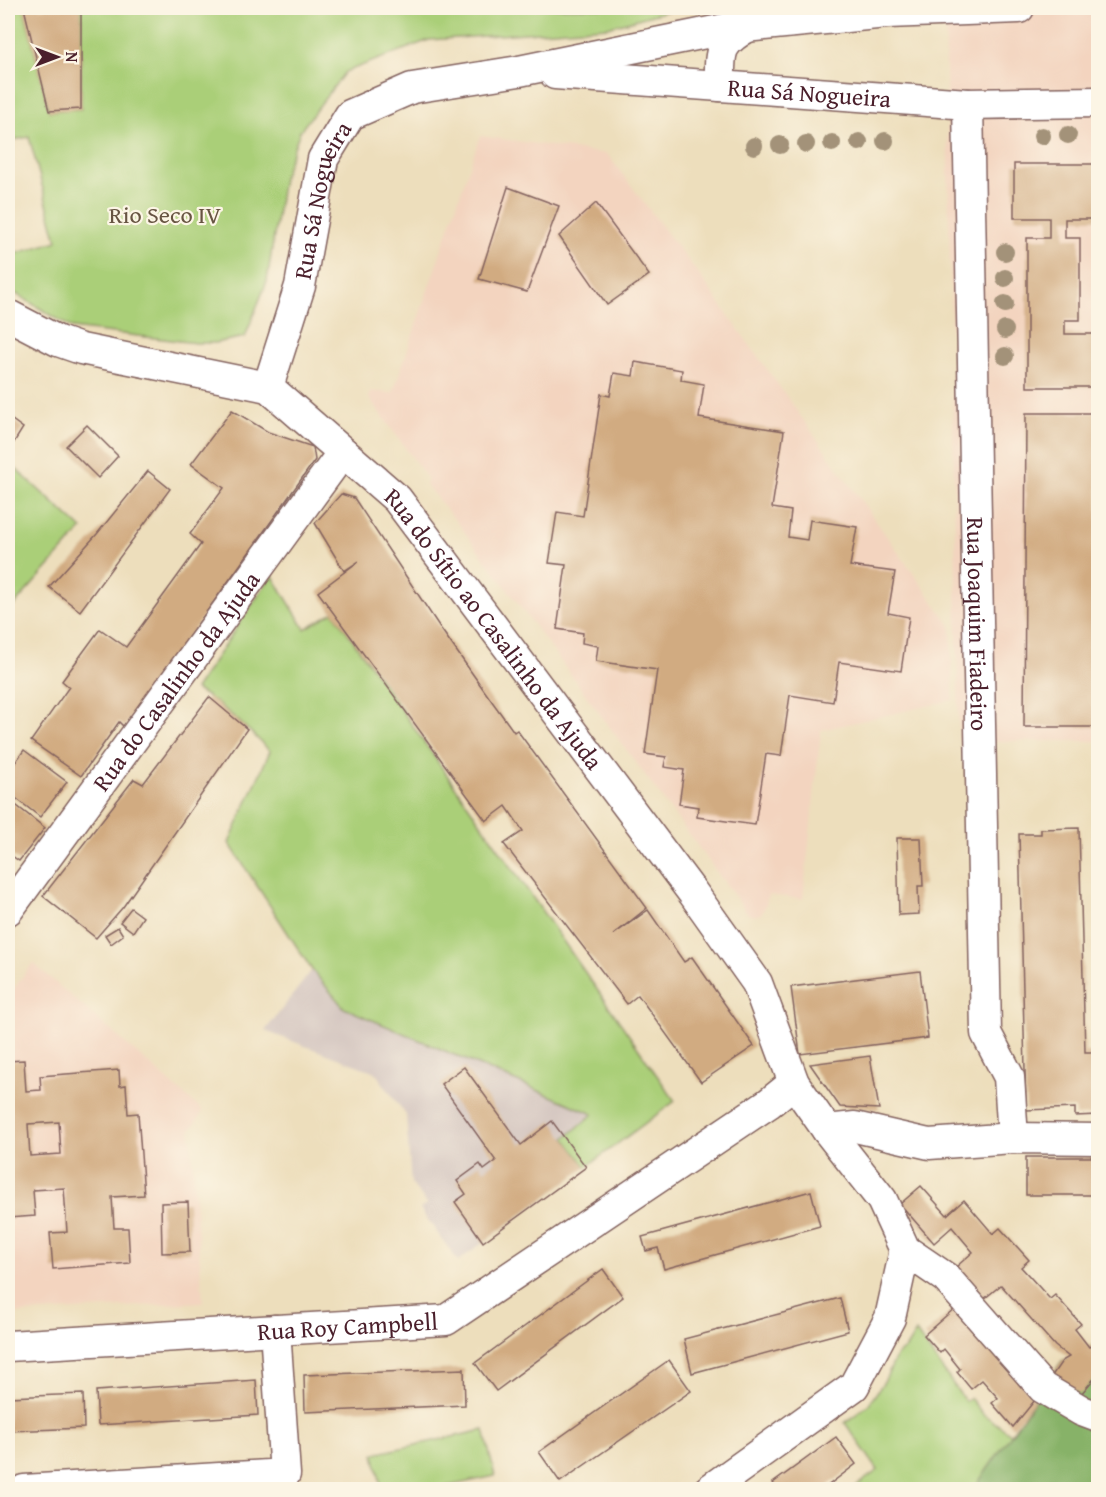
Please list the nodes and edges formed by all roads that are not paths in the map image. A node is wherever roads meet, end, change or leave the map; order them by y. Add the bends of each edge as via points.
1 (1019, 8) edge
2 (749, 26) junction
3 (519, 72) junction
4 (720, 86) junction
5 (1098, 102) edge
6 (968, 104) junction
7 (8, 315) edge
8 (268, 387) junction
9 (344, 452) junction
10 (8, 910) edge
11 (794, 1083) junction
12 (827, 1130) junction
13 (1013, 1138) junction
14 (1098, 1139) edge
15 (905, 1250) junction
16 (275, 1330) junction
17 (8, 1346) edge
18 (1098, 1417) edge
19 (24, 1490) edge
20 (709, 1490) edge

1 - 2 street, Rua Sá Nogueira via 887,13
2 - 3 street, Rua Sá Nogueira
2 - 4 street via 731,36 724,46
3 - 4 street, Rua Sá Nogueira
3 - 8 street, Rua Sá Nogueira via 412,88 350,115 323,159 300,286
4 - 6 street, Rua Sá Nogueira
5 - 6 street, Rua Sá Nogueira
6 - 13 street, Rua Joaquim Fiadeiro via 986,1033 1009,1077
7 - 8 street, Rua do Sítio ao Casalinho da Ajuda via 81,349
8 - 9 street, Rua do Sítio ao Casalinho da Ajuda
9 - 10 street, Rua do Casalinho da Ajuda
9 - 11 street, Rua do Sítio ao Casalinho da Ajuda via 397,499 757,982
11 - 12 street, Rua do Sítio ao Casalinho da Ajuda
11 - 16 street, Rua Roy Campbell via 446,1320
12 - 13 street via 855,1127 929,1144
12 - 15 street, Rua do Sítio ao Casalinho da Ajuda via 882,1200
13 - 14 street
15 - 18 street via 946,1278 1043,1388
15 - 20 street via 890,1318 854,1386
16 - 17 street, Rua Roy Campbell
16 - 19 street via 285,1474

